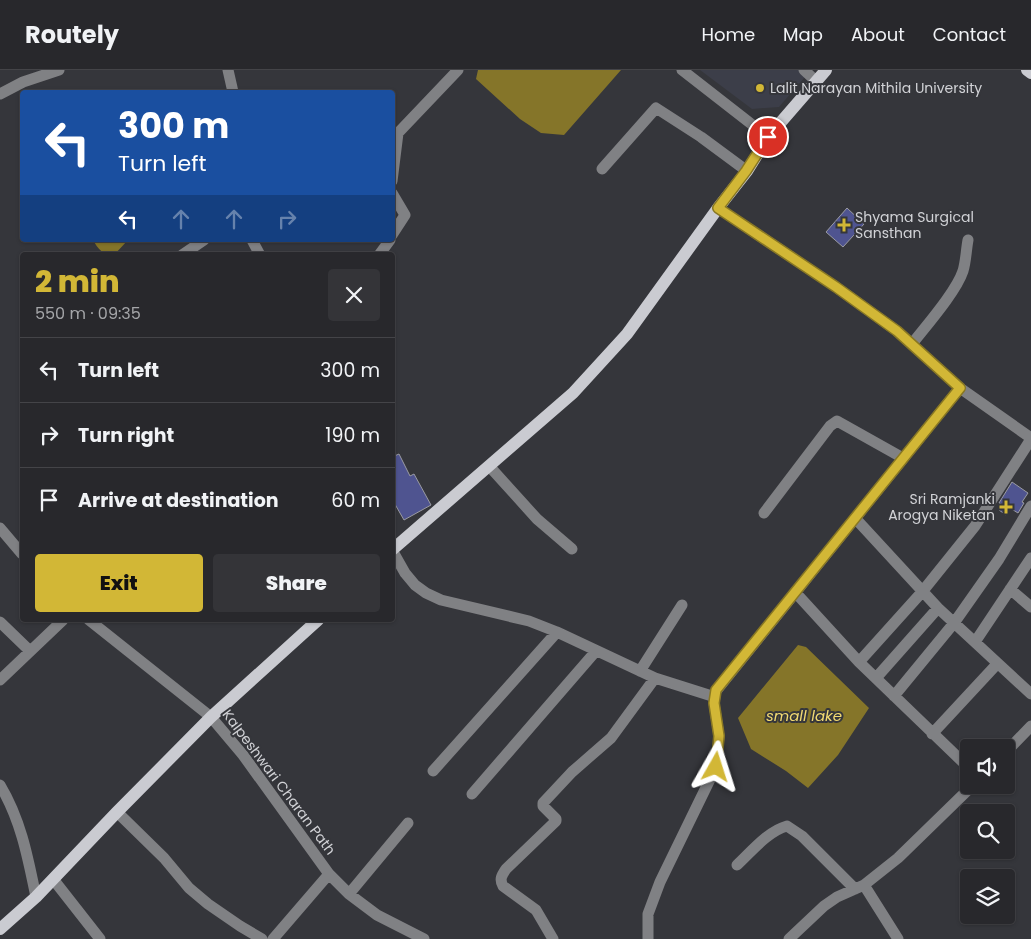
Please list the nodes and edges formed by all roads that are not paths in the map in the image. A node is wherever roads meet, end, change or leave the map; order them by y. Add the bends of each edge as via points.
1 (59, 70) edge
2 (228, 70) edge
3 (458, 70) edge
4 (682, 70) edge
5 (804, 70) edge
6 (826, 70) edge
7 (43, 72) edge
8 (817, 82) junction
9 (232, 90) edge
10 (0, 94) edge
11 (768, 137) junction
12 (395, 158) edge
13 (602, 169) dead end
14 (746, 171) junction
15 (395, 198) edge
16 (718, 208) junction
17 (395, 230) edge
18 (968, 240) dead end
19 (201, 242) edge
20 (186, 252) edge
21 (912, 344) junction
22 (960, 388) junction
23 (1031, 438) edge
24 (903, 458) junction
25 (490, 467) junction
26 (1031, 506) edge
27 (764, 513) dead end
28 (855, 518) junction
29 (0, 528) edge
30 (395, 547) edge
31 (572, 549) dead end
32 (20, 552) edge
33 (395, 555) edge
34 (1031, 558) edge
35 (1010, 589) junction
36 (795, 592) junction
37 (922, 592) junction
38 (682, 605) dead end
39 (1031, 607) edge
40 (938, 608) junction
41 (0, 622) edge
42 (61, 622) edge
43 (92, 622) edge
44 (316, 622) edge
45 (954, 623) junction
46 (557, 632) junction
47 (975, 642) junction
48 (30, 651) junction
49 (596, 651) junction
50 (859, 662) junction
51 (997, 664) junction
52 (640, 671) junction
53 (655, 678) junction
54 (876, 678) junction
55 (0, 680) edge
56 (1029, 687) edge
57 (894, 696) junction
58 (715, 697) junction
59 (211, 716) junction
60 (1031, 726) edge
61 (932, 734) junction
62 (1015, 743) edge
63 (960, 760) edge
64 (433, 771) dead end
65 (1, 789) edge
66 (472, 794) dead end
67 (964, 794) edge
68 (117, 812) junction
69 (408, 823) dead end
70 (737, 865) dead end
71 (329, 874) junction
72 (53, 879) junction
73 (859, 887) junction
74 (349, 894) junction
75 (36, 897) junction
76 (0, 929) edge
77 (100, 939) edge
78 (262, 939) edge
79 (273, 939) edge
80 (424, 939) edge
81 (553, 939) edge
82 (648, 939) edge
83 (789, 939) edge
84 (898, 939) edge

1 - 7 street
2 - 9 street
3 - 12 street via 398,134
4 - 11 street
5 - 8 street
6 - 8 main road
7 - 10 street
8 - 11 main road
11 - 14 main road
13 - 14 street via 656,108
14 - 16 main road
15 - 17 street via 405,214
16 - 21 street via 836,287
16 - 25 main road via 628,334 573,393
18 - 21 street via 963,273 956,287
19 - 20 street
21 - 22 street
22 - 23 street
22 - 24 street
23 - 37 street via 975,526
24 - 27 street via 840,422 834,422
24 - 28 street
25 - 30 main road
25 - 31 street via 537,519
26 - 45 street
28 - 36 street
28 - 37 street
29 - 32 street
33 - 46 street via 405,573 426,593 442,600 529,621
34 - 35 street
35 - 39 street
35 - 47 street
36 - 50 street
36 - 58 street via 722,682
37 - 40 street
37 - 50 street
38 - 52 street
40 - 45 street
40 - 54 street
41 - 48 street
42 - 48 street
43 - 59 street, Kalpeshwari Charan Path
44 - 59 main road
45 - 47 street
45 - 57 street
46 - 49 street
46 - 64 street
47 - 51 street
48 - 55 street
49 - 52 street
49 - 66 street
50 - 54 street
51 - 56 street
51 - 61 street
52 - 53 street
53 - 58 street
53 - 81 street via 611,738 543,803 556,822 501,876 503,886 536,910
54 - 57 street
57 - 61 street
58 - 82 street via 719,736 716,767 660,882 648,914
59 - 68 main road
59 - 71 street, Kalpeshwari Charan Path
60 - 62 street
61 - 63 street
65 - 75 street via 26,846
67 - 73 street via 898,858
68 - 72 main road
68 - 78 street via 189,888 216,910
69 - 74 street
70 - 73 street via 771,834 787,826
71 - 74 street, Kalpeshwari Charan Path
71 - 79 street
72 - 75 main road
72 - 77 street
73 - 83 street via 824,906
73 - 84 street
74 - 80 street, Kalpeshwari Charan Path via 377,916
75 - 76 main road

